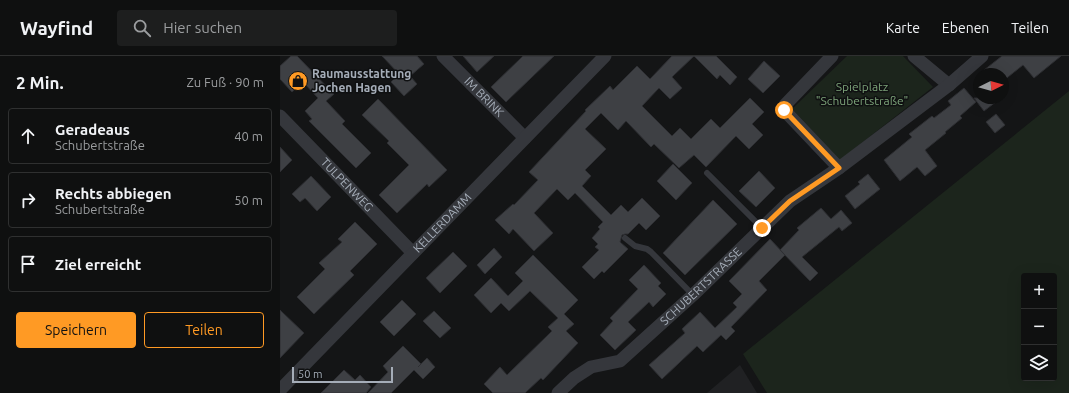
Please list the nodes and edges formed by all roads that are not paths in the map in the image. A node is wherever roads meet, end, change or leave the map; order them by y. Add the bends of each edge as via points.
1 (443, 56) edge
2 (605, 56) edge
3 (832, 56) edge
4 (914, 56) edge
5 (982, 56) edge
6 (949, 85) junction
7 (280, 116) edge
8 (525, 138) junction
9 (839, 168) junction
10 (707, 173) dead end
11 (762, 228) junction
12 (625, 238) dead end
13 (413, 253) junction
14 (693, 295) junction
15 (280, 390) edge
16 (558, 393) edge

1 - 8 street, IM BRINK
2 - 8 street, KELLERDAMM
3 - 9 street via 785,105 784,110
4 - 6 street
5 - 6 street, SCHUBERTSTRASSE
6 - 9 street, SCHUBERTSTRASSE
7 - 13 street, TULPENWEG
8 - 13 street, KELLERDAMM
9 - 11 street, SCHUBERTSTRASSE via 790,201
10 - 11 lane
11 - 14 street, SCHUBERTSTRASSE
12 - 14 lane via 635,246 651,252
13 - 15 street, KELLERDAMM
14 - 16 street, SCHUBERTSTRASSE via 620,361 591,367

